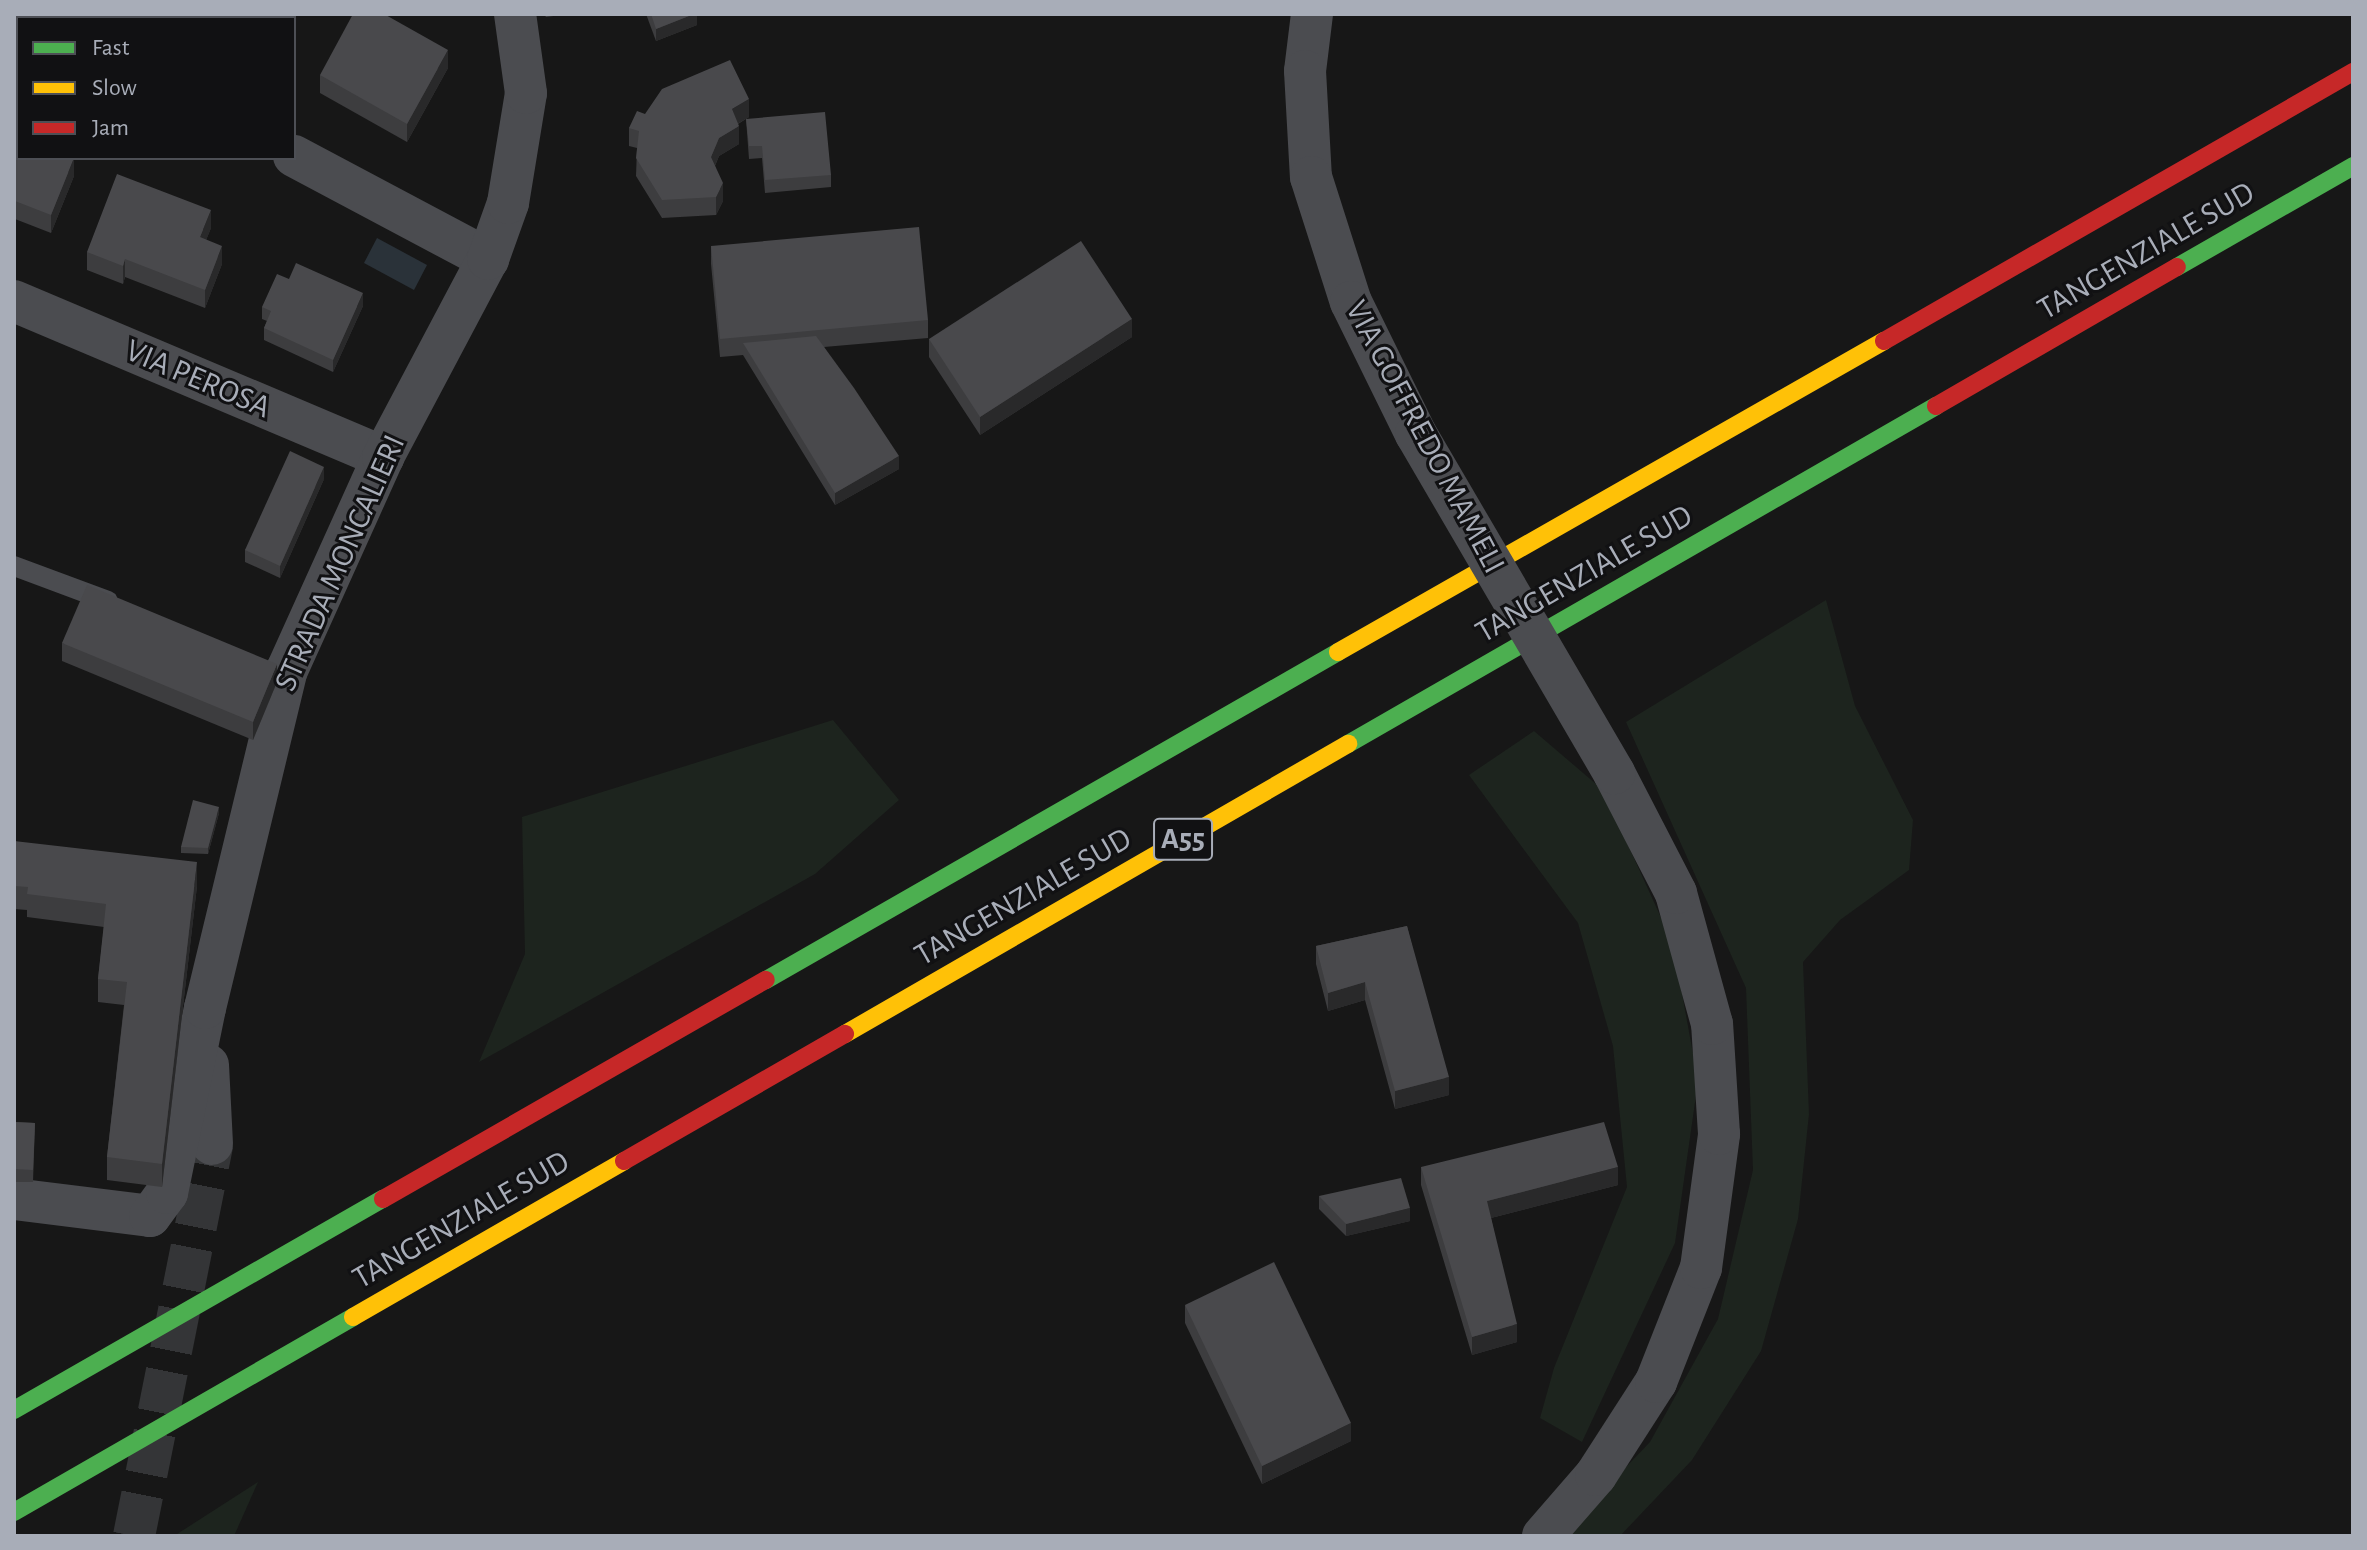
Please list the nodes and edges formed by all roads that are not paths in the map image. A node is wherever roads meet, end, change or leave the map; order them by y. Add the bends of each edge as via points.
1 (515, 14) edge
2 (1312, 14) edge
3 (2353, 72) edge
4 (296, 157) edge
5 (2353, 166) edge
6 (488, 259) junction
7 (14, 301) edge
8 (383, 457) junction
9 (14, 566) edge
10 (129, 610) edge
11 (205, 1008) junction
12 (212, 1144) tunnel mouth
13 (14, 1199) edge
14 (14, 1410) edge
15 (14, 1512) edge
16 (1543, 1536) edge

1 - 6 street, STRADA MONCALIERI via 526,93 508,203
2 - 16 street, VIA GOFFREDO MAMELI, bridge via 1305,71 1311,177 1351,302 1416,434 1614,773 1676,893 1712,1024 1719,1134 1701,1268 1656,1382 1596,1475
3 - 14 highway, TANGENZIALE SUD / A55
4 - 6 street
5 - 15 highway, TANGENZIALE SUD / A55
6 - 8 street, STRADA MONCALIERI
7 - 8 street, VIA PEROSA
8 - 11 street, STRADA MONCALIERI via 280,667
9 - 10 lane
11 - 12 street
11 - 13 street, STRADA MONCALIERI via 174,1170 167,1193 150,1216

